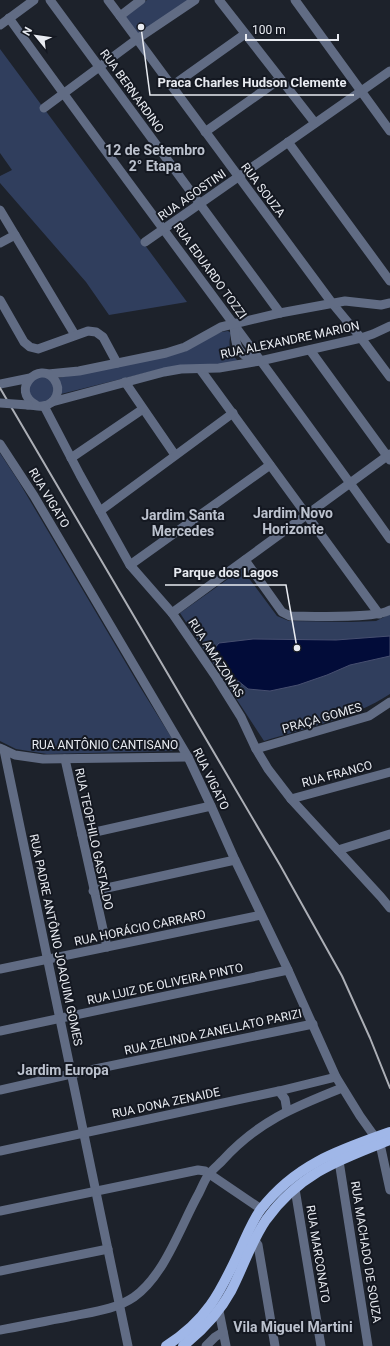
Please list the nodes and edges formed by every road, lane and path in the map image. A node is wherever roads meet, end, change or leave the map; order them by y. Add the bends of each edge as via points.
1 (34, 0) edge
2 (50, 0) edge
3 (108, 0) edge
4 (141, 0) edge
5 (195, 0) edge
6 (219, 0) edge
7 (295, 0) edge
8 (120, 16) junction
9 (9, 18) junction
10 (0, 24) edge
11 (245, 34) junction
12 (137, 39) junction
13 (99, 67) junction
14 (390, 70) edge
15 (280, 78) junction
16 (172, 86) junction
17 (361, 91) junction
18 (63, 94) junction
19 (44, 108) dead end
20 (315, 123) junction
21 (390, 131) edge
22 (205, 132) junction
23 (288, 142) junction
24 (238, 177) junction
25 (200, 204) junction
26 (0, 210) edge
27 (164, 229) junction
28 (15, 235) junction
29 (145, 242) dead end
30 (0, 244) edge
31 (390, 281) edge
32 (0, 300) edge
33 (390, 303) edge
34 (332, 304) junction
35 (280, 313) junction
36 (234, 323) junction
37 (390, 326) edge
38 (75, 335) junction
39 (361, 338) junction
40 (310, 350) junction
41 (260, 361) junction
42 (117, 363) junction
43 (200, 369) junction
44 (48, 374) junction
45 (390, 377) edge
46 (30, 378) junction
47 (125, 382) junction
48 (0, 384) edge
49 (0, 403) edge
50 (40, 404) junction
51 (143, 409) junction
52 (233, 414) junction
53 (0, 444) edge
54 (175, 456) junction
55 (389, 457) edge
56 (71, 458) junction
57 (270, 465) junction
58 (350, 483) junction
59 (100, 511) junction
60 (307, 515) junction
61 (390, 539) edge
62 (245, 560) junction
63 (130, 565) junction
64 (390, 610) edge
65 (172, 613) junction
66 (379, 614) junction
67 (390, 702) edge
68 (2, 749) edge
69 (256, 749) junction
70 (188, 757) junction
71 (64, 759) junction
72 (390, 772) edge
73 (291, 799) junction
74 (211, 806) junction
75 (390, 834) edge
76 (82, 835) junction
77 (338, 850) junction
78 (234, 860) junction
79 (93, 891) junction
80 (385, 895) edge
81 (390, 908) edge
82 (261, 915) junction
83 (107, 947) junction
84 (47, 959) junction
85 (0, 969) edge
86 (288, 970) junction
87 (60, 1018) junction
88 (313, 1024) junction
89 (0, 1031) edge
90 (71, 1074) junction
91 (336, 1077) junction
92 (342, 1088) junction
93 (0, 1090) edge
94 (279, 1091) junction
95 (288, 1111) junction
96 (83, 1132) junction
97 (390, 1132) edge
98 (390, 1140) edge
99 (378, 1141) junction
100 (0, 1151) edge
101 (339, 1161) junction
102 (209, 1174) junction
103 (295, 1189) junction
104 (96, 1190) junction
105 (390, 1190) edge
106 (261, 1209) junction
107 (0, 1211) edge
108 (252, 1235) junction
109 (108, 1249) junction
110 (0, 1271) edge
111 (119, 1305) junction
112 (219, 1311) junction
113 (0, 1330) edge
114 (223, 1332) junction
115 (128, 1346) edge
116 (166, 1346) edge
117 (183, 1346) edge
118 (206, 1346) edge
119 (226, 1346) edge
120 (275, 1346) edge
121 (321, 1346) edge
122 (368, 1346) edge

1 - 9 street
2 - 13 street, RUA BERNARDINO
3 - 8 street, RUA SOUZA
4 - 8 street
5 - 12 street
6 - 11 street
7 - 17 street
8 - 12 street, RUA SOUZA
9 - 10 street
9 - 18 street, RUA EDUARDO TOZZI
11 - 15 street
11 - 16 street
12 - 13 street
12 - 16 street, RUA SOUZA
13 - 18 street
13 - 25 street, RUA BERNARDINO
14 - 17 street, RUA AGOSTINI
15 - 20 street
15 - 22 street
16 - 22 street, RUA SOUZA
17 - 20 street, RUA AGOSTINI
17 - 21 street
18 - 19 street
18 - 27 street, RUA EDUARDO TOZZI
20 - 23 street, RUA AGOSTINI
22 - 24 street, RUA SOUZA
23 - 24 street, RUA AGOSTINI
23 - 31 street
24 - 25 street, RUA AGOSTINI
24 - 34 street, RUA SOUZA
25 - 27 street, RUA AGOSTINI
25 - 35 street, RUA BERNARDINO
26 - 28 street
27 - 29 street, RUA AGOSTINI
27 - 36 street, RUA EDUARDO TOZZI
28 - 30 street
28 - 38 street
32 - 38 street via 24,342 30,347 38,349
33 - 34 street, RUA ALEXANDRE MARION via 381,305 345,301
34 - 35 street, RUA ALEXANDRE MARION
34 - 39 street, RUA SOUZA
35 - 36 street, RUA ALEXANDRE MARION
36 - 41 street via 237,348 248,359
36 - 42 street, RUA ALEXANDRE MARION via 221,327 185,347
37 - 39 street, RUA ALEXANDRE MARION
38 - 42 street via 88,331 96,332 103,337
39 - 40 street, RUA ALEXANDRE MARION
39 - 45 street, RUA SOUZA
40 - 41 street, RUA ALEXANDRE MARION
40 - 55 street
41 - 43 street, RUA ALEXANDRE MARION
41 - 58 street
42 - 44 street, RUA ALEXANDRE MARION
43 - 47 street, RUA ALEXANDRE MARION via 181,369
43 - 52 street
44 - 46 street via 38,374
44 - 50 street via 55,380 58,391 56,397
46 - 48 street
46 - 50 street via 26,394 31,403
47 - 50 street, RUA ALEXANDRE MARION
47 - 51 street
49 - 50 street, RUA ALEXANDRE MARION, bridge
50 - 56 street, RUA AMAZONAS
51 - 54 street
51 - 56 street
52 - 54 street
52 - 57 street
53 - 70 street, RUA VIGATO via 34,496
54 - 59 street
55 - 58 street
56 - 59 street, RUA AMAZONAS
57 - 60 street
57 - 63 street
58 - 60 street
58 - 61 street
59 - 63 street, RUA AMAZONAS
60 - 62 street
60 - 66 street
62 - 65 street
62 - 66 street via 282,612 290,616
63 - 65 street, RUA AMAZONAS
64 - 66 street
65 - 69 street, RUA AMAZONAS via 241,717
67 - 69 street, PRAÇA GOMES via 369,716
68 - 71 street, RUA ANTÔNIO CANTISANO via 29,758
68 - 84 street, RUA PADRE ANTÔNIO JOAQUIM GOMES
69 - 73 street, RUA AMAZONAS
70 - 71 street, RUA ANTÔNIO CANTISANO
70 - 74 street, RUA VIGATO
71 - 76 street, RUA TEOPHILO GASTALDO
72 - 73 street, RUA FRANCO
73 - 77 street, RUA AMAZONAS
74 - 76 street
74 - 78 street, RUA VIGATO
75 - 77 street
76 - 79 street, RUA TEOPHILO GASTALDO
77 - 80 street, RUA AMAZONAS
78 - 79 street
78 - 82 street, RUA VIGATO
79 - 83 street, RUA TEOPHILO GASTALDO
80 - 81 street, RUA AMAZONAS
82 - 83 street, RUA HORÁCIO CARRARO
82 - 86 street, RUA VIGATO
83 - 84 street, RUA HORÁCIO CARRARO
84 - 85 street, RUA HORÁCIO CARRARO
84 - 87 street, RUA PADRE ANTÔNIO JOAQUIM GOMES
86 - 87 street, RUA LUIZ DE OLIVEIRA PINTO
86 - 88 street, RUA VIGATO
87 - 89 street, RUA LUIZ DE OLIVEIRA PINTO
87 - 90 street, RUA PADRE ANTÔNIO JOAQUIM GOMES
88 - 90 street, RUA ZELINDA ZANELLATO PARIZI
88 - 91 street, RUA VIGATO
90 - 93 street, RUA ZELINDA ZANELLATO PARIZI
90 - 96 street, RUA PADRE ANTÔNIO JOAQUIM GOMES
91 - 92 street, RUA VIGATO
91 - 94 street, RUA DONA ZENAIDE
92 - 95 street
92 - 99 street, RUA VIGATO
94 - 95 street via 285,1099
94 - 96 street, RUA DONA ZENAIDE
95 - 102 street via 243,1140
96 - 100 street, RUA DONA ZENAIDE
96 - 104 street, RUA PADRE ANTÔNIO JOAQUIM GOMES
97 - 99 main road
98 - 99 main road
99 - 101 main road
99 - 105 street, RUA VIGATO
99 - 106 main road via 349,1146 320,1159 298,1173
101 - 103 main road via 308,1178
101 - 122 street, RUA MACHADO DE SOUZA
102 - 104 street via 198,1170
102 - 106 street
102 - 111 street via 161,1267 141,1291
103 - 108 main road
103 - 121 street, RUA MARCONATO
104 - 107 street
104 - 109 street, RUA PADRE ANTÔNIO JOAQUIM GOMES
106 - 108 main road
108 - 112 main road via 231,1291
108 - 116 main road via 212,1305 194,1326
108 - 120 street via 258,1246
109 - 110 street
109 - 111 street, RUA PADRE ANTÔNIO JOAQUIM GOMES
111 - 113 street
111 - 115 street, RUA PADRE ANTÔNIO JOAQUIM GOMES
112 - 114 street
112 - 117 main road via 202,1331
114 - 118 street
114 - 119 street

